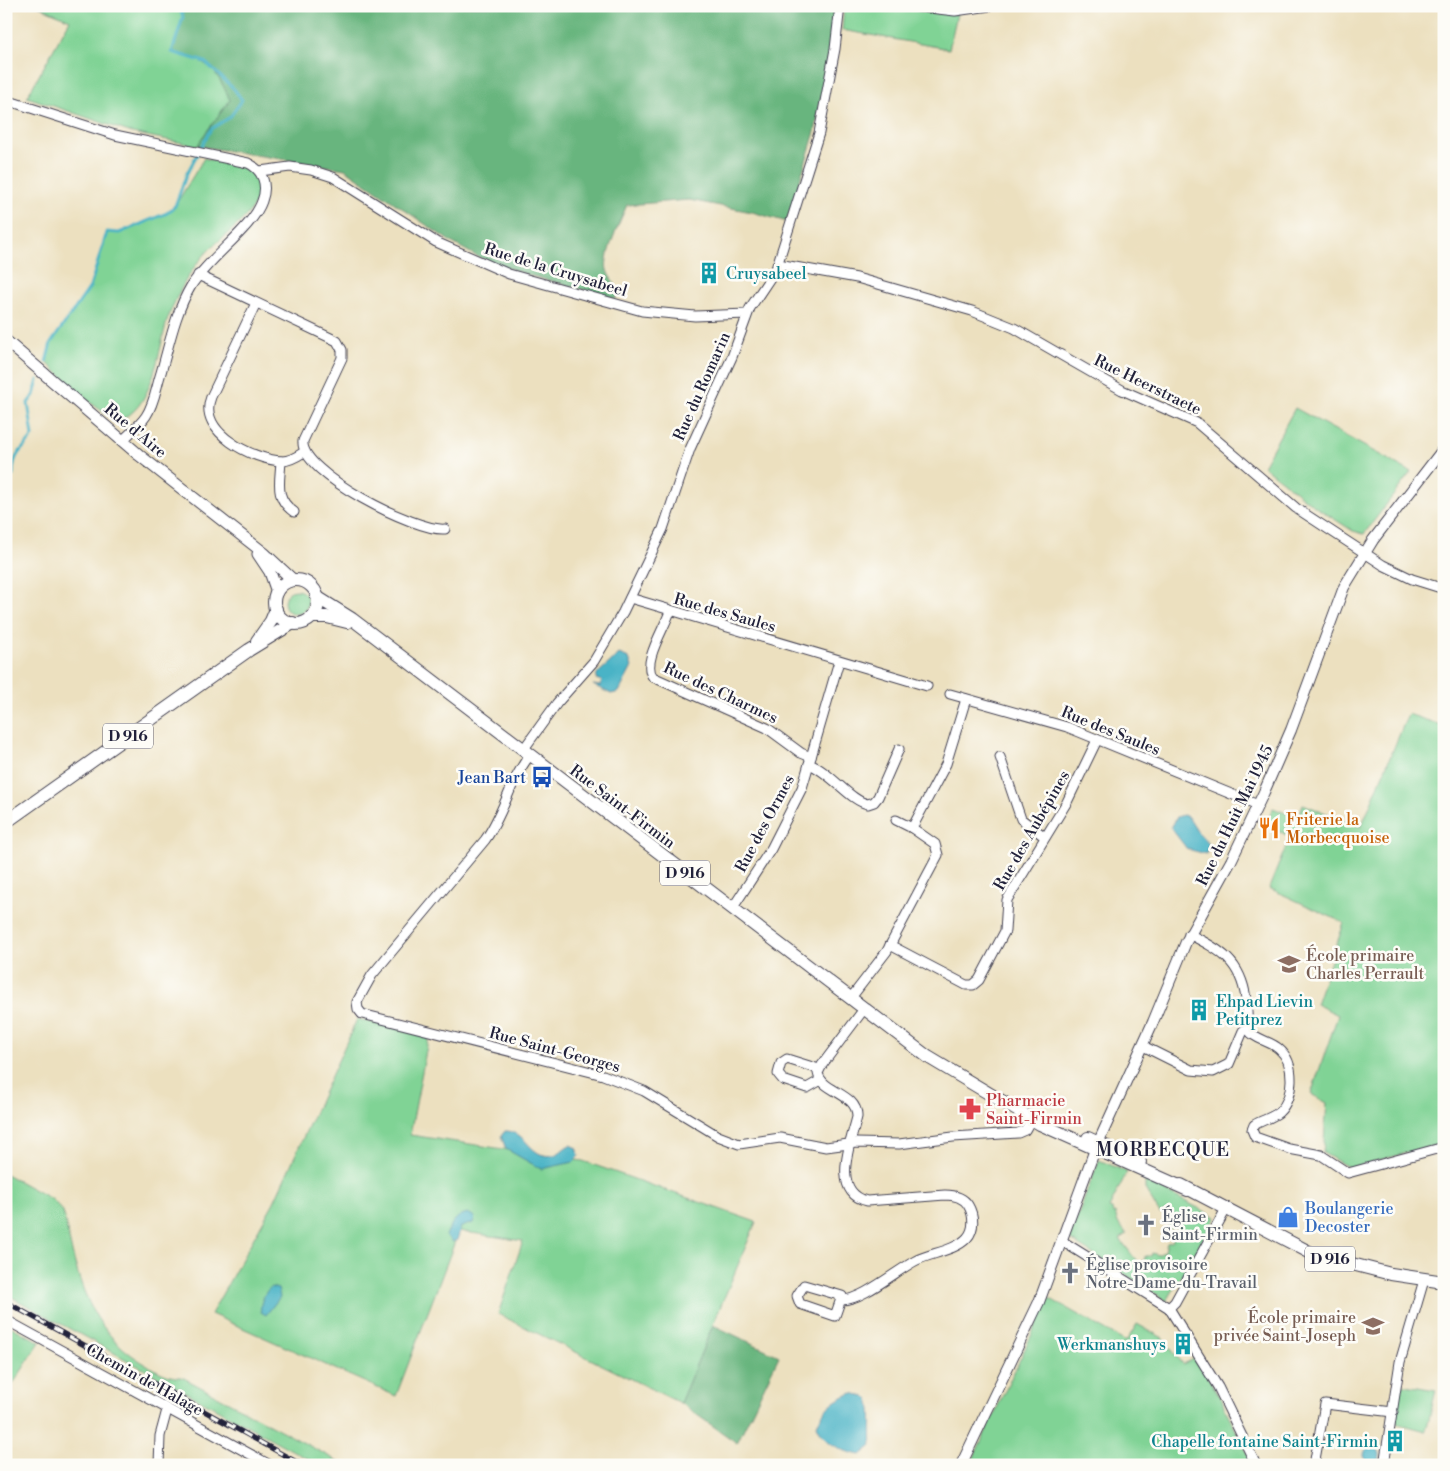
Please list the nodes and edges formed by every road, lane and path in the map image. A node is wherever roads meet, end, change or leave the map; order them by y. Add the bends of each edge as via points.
1 (840, 6) edge
2 (912, 6) edge
3 (990, 6) edge
4 (6, 100) edge
5 (260, 171) junction
6 (778, 264) junction
7 (198, 275) junction
8 (256, 302) junction
9 (747, 314) junction
10 (6, 341) edge
11 (122, 440) junction
12 (1444, 448) edge
13 (304, 452) junction
14 (281, 461) junction
15 (294, 512) dead end
16 (445, 529) dead end
17 (247, 541) junction
18 (1364, 552) junction
19 (293, 580) junction
20 (1444, 590) edge
21 (277, 592) junction
22 (317, 597) junction
23 (630, 598) junction
24 (276, 609) junction
25 (670, 611) junction
26 (311, 617) junction
27 (293, 623) junction
28 (363, 629) junction
29 (249, 650) junction
30 (839, 660) junction
31 (927, 686) dead end
32 (950, 694) dead end
33 (966, 699) junction
34 (1097, 740) junction
35 (899, 750) dead end
36 (526, 752) junction
37 (1000, 757) dead end
38 (810, 761) junction
39 (1258, 806) junction
40 (896, 820) dead end
41 (6, 822) edge
42 (912, 828) junction
43 (1045, 836) junction
44 (732, 909) junction
45 (1189, 934) junction
46 (890, 945) junction
47 (850, 999) junction
48 (864, 1009) junction
49 (1248, 1027) junction
50 (1143, 1046) junction
51 (819, 1069) junction
52 (821, 1080) junction
53 (1032, 1117) junction
54 (851, 1144) junction
55 (1097, 1146) junction
56 (1444, 1147) edge
57 (1226, 1210) junction
58 (1062, 1240) junction
59 (1424, 1280) junction
60 (1444, 1282) edge
61 (841, 1300) junction
62 (1169, 1308) junction
63 (6, 1320) edge
64 (167, 1410) junction
65 (1393, 1412) junction
66 (159, 1465) edge
67 (270, 1465) edge
68 (960, 1465) edge
69 (1256, 1465) edge
70 (1314, 1465) edge
71 (1384, 1465) edge

1 - 6 street, Rue du Romarin via 819,133
2 - 3 street via 955,11
4 - 5 street via 104,132 248,163
5 - 7 street via 265,191 260,206
5 - 9 street, Rue de la Cruysabeel via 290,167 333,177 441,244 508,274 642,311 695,316
6 - 9 street, Rue du Romarin
6 - 18 street, Rue Heerstraete via 857,278 972,311 1014,328 1122,390 1197,423 1283,498
7 - 8 street
7 - 11 street via 184,298 151,407
8 - 13 street via 334,339 342,350 340,362 303,441
8 - 14 street via 211,397 208,414 213,426 241,449
9 - 23 street, Rue du Romarin via 732,358 690,449 663,529
10 - 11 main road, Rue d'Aire
11 - 17 main road, Rue d'Aire
12 - 18 street, Rue du Huit Mai 1945
13 - 14 street
13 - 16 street via 314,464 354,494 428,528
14 - 15 street via 280,498
17 - 19 main road, Rue d'Aire
17 - 21 main road, Rue d'Aire via 265,564
18 - 20 street, Rue Heerstraete via 1396,572
18 - 39 street, Rue du Huit Mai 1945 via 1337,602 1291,730
19 - 21 main road
19 - 22 main road via 307,583
21 - 24 main road via 274,600
22 - 26 main road via 317,608
22 - 28 main road, Rue Saint-Firmin / D 916
23 - 25 street, Rue des Saules
23 - 36 street, Rue du Romarin via 594,661 557,703
24 - 27 main road via 282,618
24 - 29 main road, D 916 via 269,625
25 - 30 street, Rue des Saules
25 - 38 street, Rue des Charmes via 649,661 649,672 653,677 768,728
26 - 27 main road
26 - 28 main road, Rue Saint-Firmin / D 916 via 331,617
27 - 29 main road, D 916
28 - 36 main road, Rue Saint-Firmin / D 916
29 - 41 main road, D 916
30 - 31 street, Rue des Saules
30 - 38 street, Rue des Ormes
32 - 33 street, Rue des Saules
33 - 34 street, Rue des Saules via 1052,723
33 - 42 street via 946,764
34 - 39 street, Rue des Saules
34 - 43 street, Rue des Aubépines via 1067,802
35 - 38 street, Rue des Charmes via 878,797 868,804
36 - 44 main road, Rue Saint-Firmin / D 916
36 - 54 street, Rue Saint-Georges via 498,820 485,840 372,975 357,1002 360,1012 370,1018 603,1075 644,1091 734,1143 749,1144 780,1138 820,1147
37 - 43 street via 1021,819
38 - 44 street, Rue des Ormes via 799,795 774,843
39 - 45 street, Rue du Huit Mai 1945
40 - 42 street
42 - 46 street via 935,844 938,852
43 - 46 street, Rue des Aubépines via 1007,900 1005,932 975,984 964,984
44 - 47 main road, Rue Saint-Firmin / D 916
45 - 49 street via 1221,952 1236,969 1244,988
45 - 50 street, Rue du Huit Mai 1945
46 - 47 street
47 - 48 main road, Rue Saint-Firmin / D 916
48 - 51 street
48 - 53 main road, Rue Saint-Firmin / D 916 via 937,1062
49 - 50 street via 1243,1031 1229,1064 1213,1072 1191,1070
49 - 56 street via 1251,1034 1282,1052 1288,1060 1292,1077 1281,1109 1256,1123 1252,1128 1253,1134 1289,1149 1321,1155 1342,1171 1353,1173
50 - 55 street, Rue du Huit Mai 1945
51 - 52 street
51 - 52 street via 788,1059 781,1063 778,1074 783,1080 807,1088
52 - 54 street via 856,1108
53 - 54 street, Rue Saint-Georges via 1025,1130 1018,1133 899,1144
53 - 55 main road, Rue Saint-Firmin / D 916
54 - 61 street via 845,1180 855,1196 867,1201 954,1196 967,1203 972,1222 971,1232 962,1242 914,1261 854,1298
55 - 57 main road, D 916 via 1123,1153
55 - 58 street, Rue du Huit Mai 1945
57 - 59 main road, D 916 via 1313,1254
57 - 62 street
58 - 62 street
58 - 68 street, Rue du Huit Mai 1945 via 1035,1312
59 - 60 main road, D 916
59 - 65 street via 1402,1354
61 - 61 street via 842,1296 804,1285 797,1299 804,1306 835,1316
62 - 69 street via 1218,1388
63 - 64 street, Chemin de Halage
64 - 66 street via 160,1436
64 - 67 street, Chemin de Halage
65 - 70 street via 1325,1404
65 - 71 street

